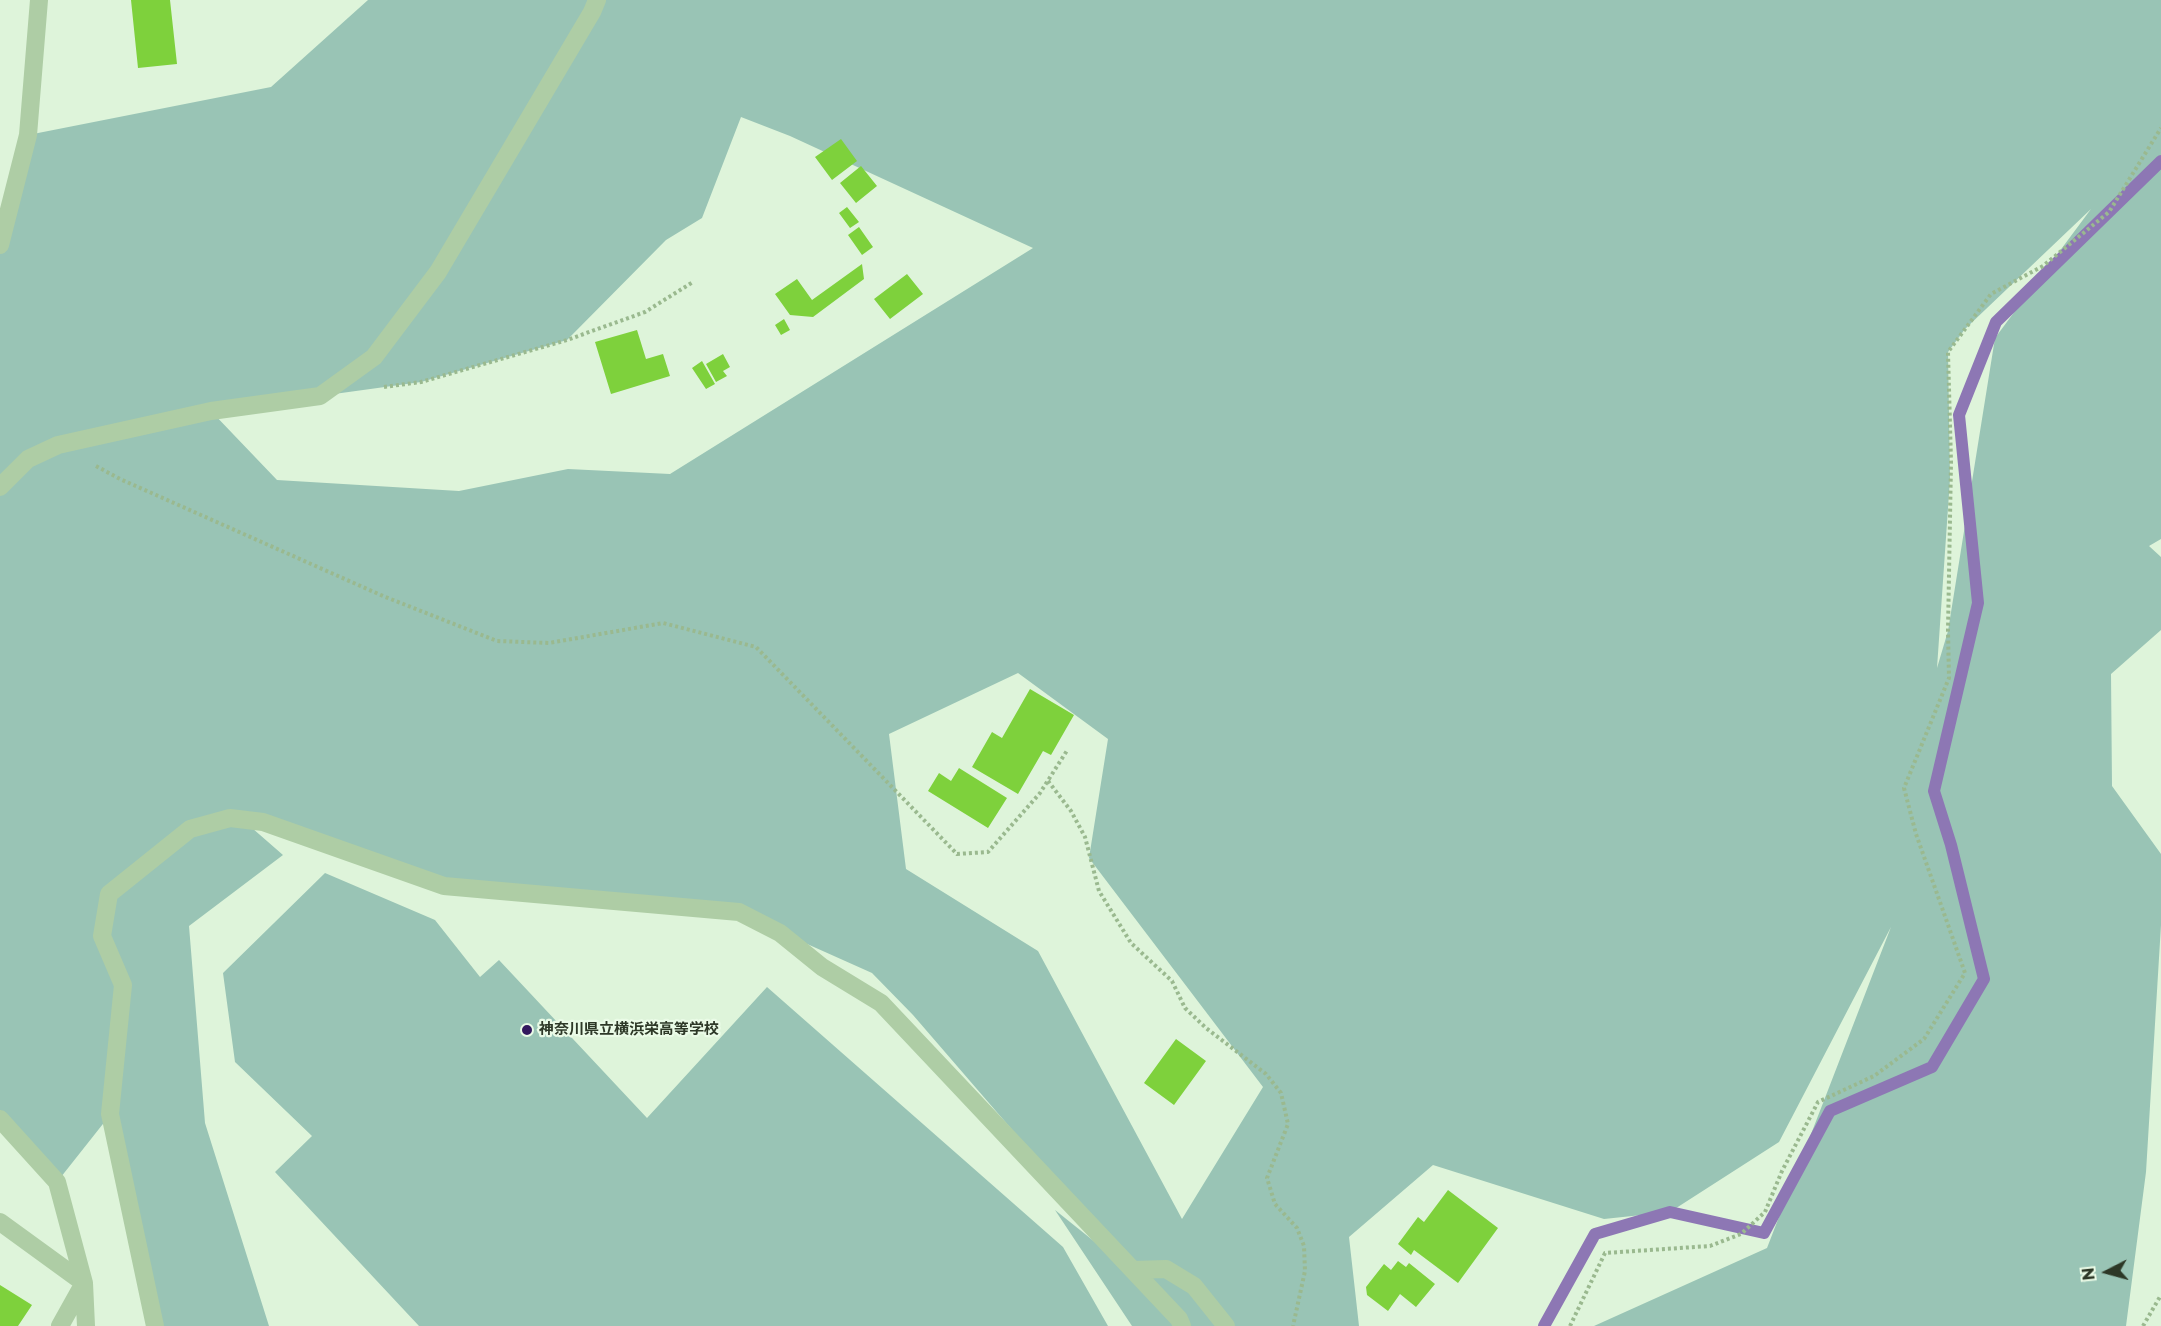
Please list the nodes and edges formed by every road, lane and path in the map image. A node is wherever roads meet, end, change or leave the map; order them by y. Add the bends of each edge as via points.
1 (39, 0) edge
2 (597, 0) edge
3 (2161, 128) edge
4 (0, 245) edge
5 (693, 282) dead end
6 (376, 388) dead end
7 (58, 445) junction
8 (0, 488) edge
9 (1068, 749) dead end
10 (1048, 782) junction
11 (0, 1119) edge
12 (0, 1222) edge
13 (1133, 1270) junction
14 (84, 1283) junction
15 (2161, 1295) edge
16 (60, 1326) edge
17 (86, 1326) edge
18 (155, 1326) edge
19 (1182, 1326) edge
20 (1226, 1326) edge
21 (1293, 1326) edge
22 (1570, 1326) edge
23 (2143, 1326) edge

1 - 4 street via 28,135
2 - 7 street via 438,272 374,357 320,396 211,411
3 - 22 path via 2109,212 2043,266 1991,294 1948,352 1949,678 1904,788 1916,834 1965,973 1924,1039 1874,1076 1818,1102 1765,1212 1741,1234 1710,1246 1605,1253
5 - 6 path via 645,312 567,340 421,382
7 - 8 street via 27,459
7 - 10 path via 131,484 383,596 497,641 549,643 663,623 756,647 957,854 988,852
9 - 10 path
10 - 21 path via 1076,819 1085,837 1099,891 1131,943 1172,981 1185,1008 1266,1074 1281,1093 1288,1124 1268,1178 1275,1204 1297,1228 1304,1246 1305,1271
11 - 14 street via 57,1182
12 - 14 street
13 - 18 street via 881,1003 822,967 780,933 739,912 444,886 263,822 230,818 190,830 109,894 102,936 123,985 110,1114
13 - 19 street
13 - 20 street via 1166,1269 1194,1286
14 - 16 street
14 - 17 street
15 - 23 path

